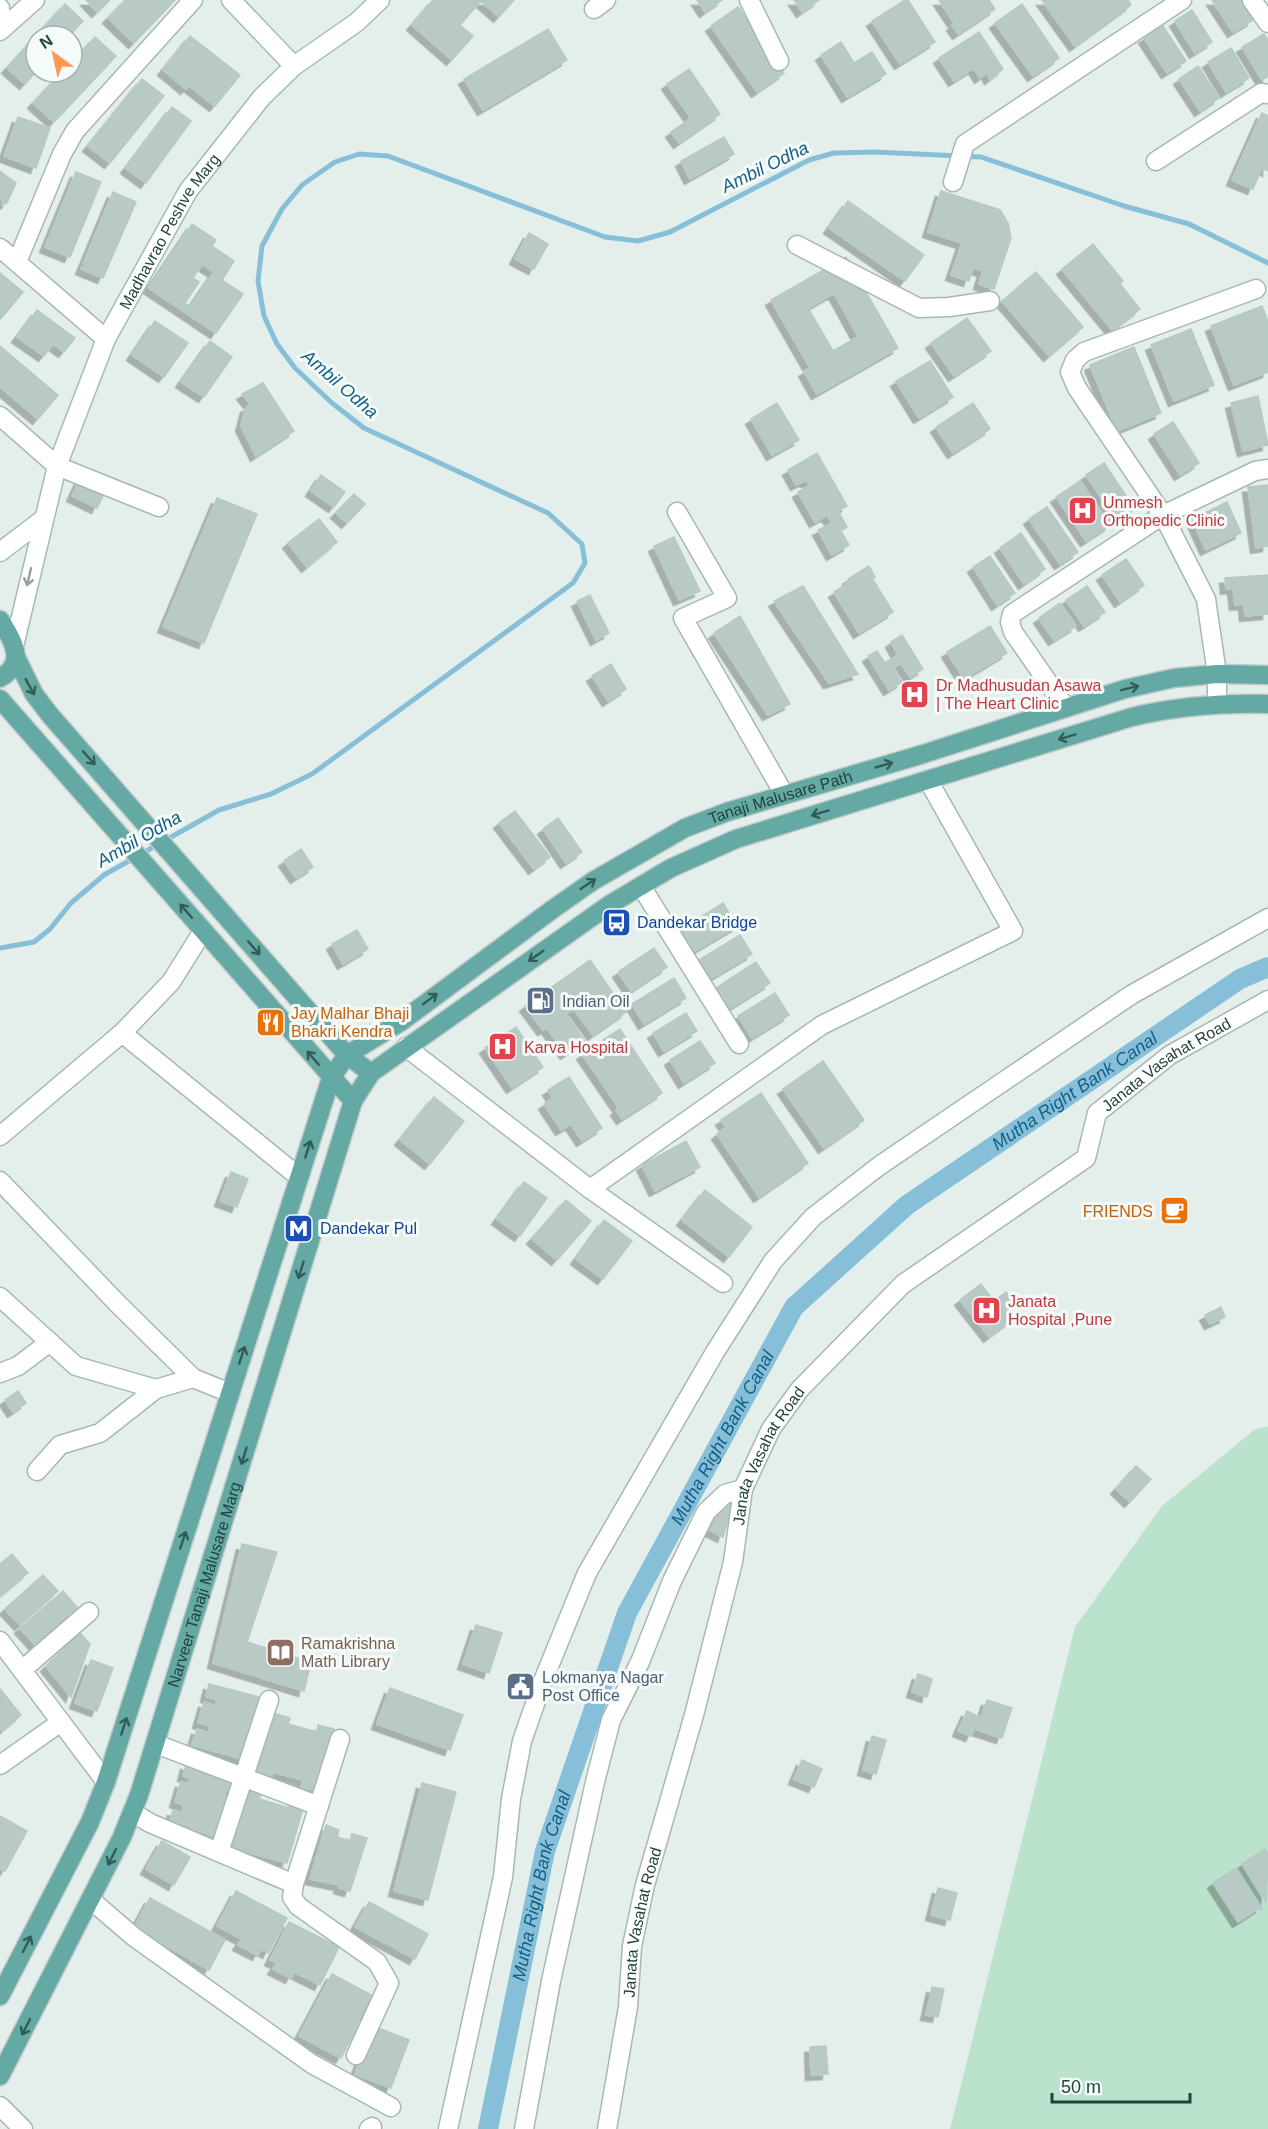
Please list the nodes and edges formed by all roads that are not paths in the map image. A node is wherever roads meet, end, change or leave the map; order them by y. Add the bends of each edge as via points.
1 (35, 0) edge
2 (193, 0) edge
3 (231, 0) edge
4 (380, 0) edge
5 (749, 0) edge
6 (1182, 0) edge
7 (1252, 0) edge
8 (1268, 23) edge
9 (0, 31) edge
10 (779, 61) dead end
11 (294, 66) junction
12 (1268, 94) edge
13 (1156, 160) dead end
14 (956, 174) dead end
15 (797, 245) dead end
16 (0, 248) edge
17 (17, 262) junction
18 (1256, 289) dead end
19 (990, 301) dead end
20 (106, 339) junction
21 (0, 416) edge
22 (57, 466) junction
23 (1268, 469) edge
24 (159, 507) dead end
25 (676, 512) dead end
26 (1163, 515) junction
27 (42, 520) junction
28 (0, 552) edge
29 (0, 620) edge
30 (15, 649) junction
31 (1216, 674) junction
32 (1268, 675) edge
33 (0, 678) edge
34 (0, 699) edge
35 (1217, 703) junction
36 (1268, 704) edge
37 (1065, 707) junction
38 (928, 780) junction
39 (784, 794) junction
40 (640, 886) junction
41 (553, 909) junction
42 (1268, 918) edge
43 (203, 931) junction
44 (569, 933) junction
45 (1268, 1000) edge
46 (122, 1033) junction
47 (739, 1044) dead end
48 (406, 1047) junction
49 (347, 1055) junction
50 (370, 1075) junction
51 (331, 1078) junction
52 (353, 1101) junction
53 (0, 1136) edge
54 (299, 1177) junction
55 (0, 1181) edge
56 (590, 1188) junction
57 (723, 1283) dead end
58 (0, 1297) edge
59 (50, 1342) junction
60 (0, 1373) edge
61 (193, 1378) junction
62 (156, 1389) junction
63 (230, 1393) junction
64 (220, 1423) junction
65 (252, 1431) junction
66 (37, 1471) dead end
67 (743, 1489) junction
68 (89, 1612) dead end
69 (0, 1641) edge
70 (22, 1670) junction
71 (269, 1700) dead end
72 (61, 1722) junction
73 (340, 1738) dead end
74 (156, 1744) junction
75 (0, 1765) edge
76 (244, 1776) junction
77 (106, 1782) junction
78 (319, 1806) junction
79 (132, 1812) junction
80 (219, 1852) junction
81 (294, 1884) junction
82 (91, 1900) junction
83 (0, 1996) edge
84 (357, 2055) dead end
85 (0, 2076) edge
86 (0, 2106) edge
87 (392, 2107) dead end
88 (23, 2129) edge
89 (448, 2129) edge
90 (524, 2129) edge
91 (607, 2129) edge

1 - 9 street
2 - 17 street via 75,131
3 - 11 street
4 - 11 street, Madhavrao Peshve Marg via 357,22
5 - 10 street
6 - 14 street via 965,144
7 - 8 street
11 - 20 street, Madhavrao Peshve Marg via 262,98 188,191
12 - 13 street via 1261,93
15 - 19 street via 919,308
16 - 17 street
17 - 20 street
18 - 26 street via 1084,352 1070,372
20 - 22 street, Madhavrao Peshve Marg
21 - 22 street
22 - 24 street
22 - 27 street, Madhavrao Peshve Marg
23 - 26 street via 1255,471
25 - 39 street via 727,598 683,618
26 - 31 street via 1206,599
26 - 37 street via 1012,614 1013,632
27 - 28 street
27 -> 30 street, Madhavrao Peshve Marg
29 - 30 main road
30 - 33 main road via 12,669
30 -> 49 main road via 34,694 50,715
31 - 32 main road, Tanaji Malusare Path
31 - 35 street
37 -> 31 main road, Tanaji Malusare Path via 1145,684
43 -> 34 main road
35 - 36 main road, Tanaji Malusare Path
35 -> 38 main road, Tanaji Malusare Path via 1179,706 1132,717
39 -> 37 main road, Tanaji Malusare Path
38 -> 40 main road, Tanaji Malusare Path via 736,839 696,855
38 - 56 street via 1013,931 822,1025
41 -> 39 main road, Tanaji Malusare Path via 602,875 685,828
40 - 44 main road, Tanaji Malusare Path
40 - 47 street
41 - 44 main road
49 -> 41 main road, Tanaji Malusare Path via 402,1020
42 - 89 street via 1131,995 888,1159 813,1217 773,1261 715,1352 587,1573 543,1681 522,1741 503,1877
43 - 46 street via 171,982
51 -> 43 main road
44 -> 48 main road, Tanaji Malusare Path
45 - 67 street, Janata Vasahat Road via 1170,1055 1097,1113 1086,1158 903,1284 800,1389 771,1429
46 - 53 street
46 - 54 street
48 - 50 main road, Tanaji Malusare Path
48 - 56 street
49 - 50 main road
49 - 51 main road, Narveer Tanaji Malusare Marg
50 - 52 main road, Narveer Tanaji Malusare Marg
51 - 52 main road
54 -> 51 main road, Narveer Tanaji Malusare Marg
52 -> 65 main road, Narveer Tanaji Malusare Marg
63 -> 54 main road, Narveer Tanaji Malusare Marg
55 - 61 street
56 - 57 street
58 - 59 street
59 - 60 street via 18,1366
59 - 62 street via 76,1366
61 - 62 street
61 - 63 street
62 - 66 street via 100,1433 60,1444
63 - 64 main road, Narveer Tanaji Malusare Marg
64 - 65 main road
77 -> 64 main road, Narveer Tanaji Malusare Marg
65 -> 74 main road, Narveer Tanaji Malusare Marg
67 - 90 street via 725,1494 706,1512 611,1720 551,1981
67 - 91 street, Janata Vasahat Road via 733,1562 634,1936 628,2007
68 - 70 street
69 - 70 street
70 - 72 street
71 - 76 street
72 - 75 street
72 - 77 street
73 - 78 street
74 - 76 street
74 - 79 main road, Narveer Tanaji Malusare Marg
76 - 78 street
76 - 80 street
83 -> 77 main road, Narveer Tanaji Malusare Marg via 90,1822
78 - 81 street
79 - 80 street
79 -> 82 main road, Narveer Tanaji Malusare Marg
80 - 81 street
81 - 84 street via 292,1897 298,1906 377,1962 389,1983
82 -> 85 main road, Narveer Tanaji Malusare Marg
82 - 87 street via 134,1937 312,2064
86 - 88 street

